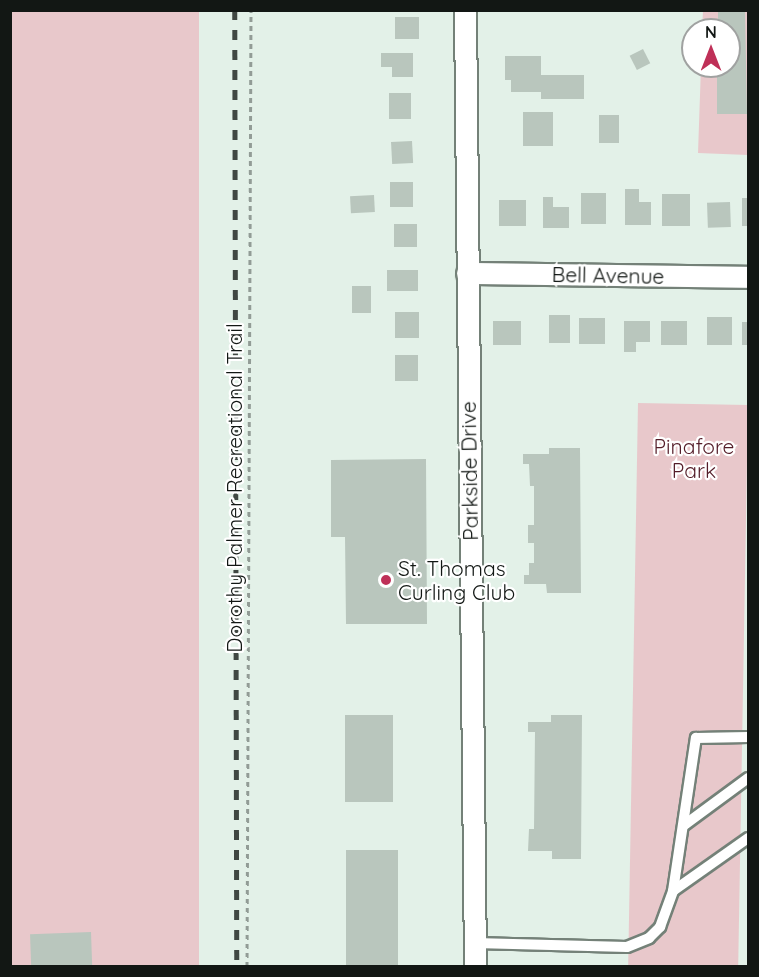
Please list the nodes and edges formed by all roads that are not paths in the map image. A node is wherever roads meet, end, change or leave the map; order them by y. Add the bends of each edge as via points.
1 (465, 10) edge
2 (467, 273) junction
3 (748, 277) edge
4 (748, 737) edge
5 (748, 778) edge
6 (683, 826) junction
7 (748, 838) edge
8 (673, 891) junction
9 (475, 943) junction
10 (475, 966) edge

1 - 2 street, Parkside Drive
2 - 3 street, Bell Avenue
2 - 9 street, Parkside Drive
4 - 6 lane via 696,738
5 - 6 lane
6 - 8 lane
7 - 8 lane
8 - 9 lane via 660,927 649,938 627,947
9 - 10 street, Parkside Drive

